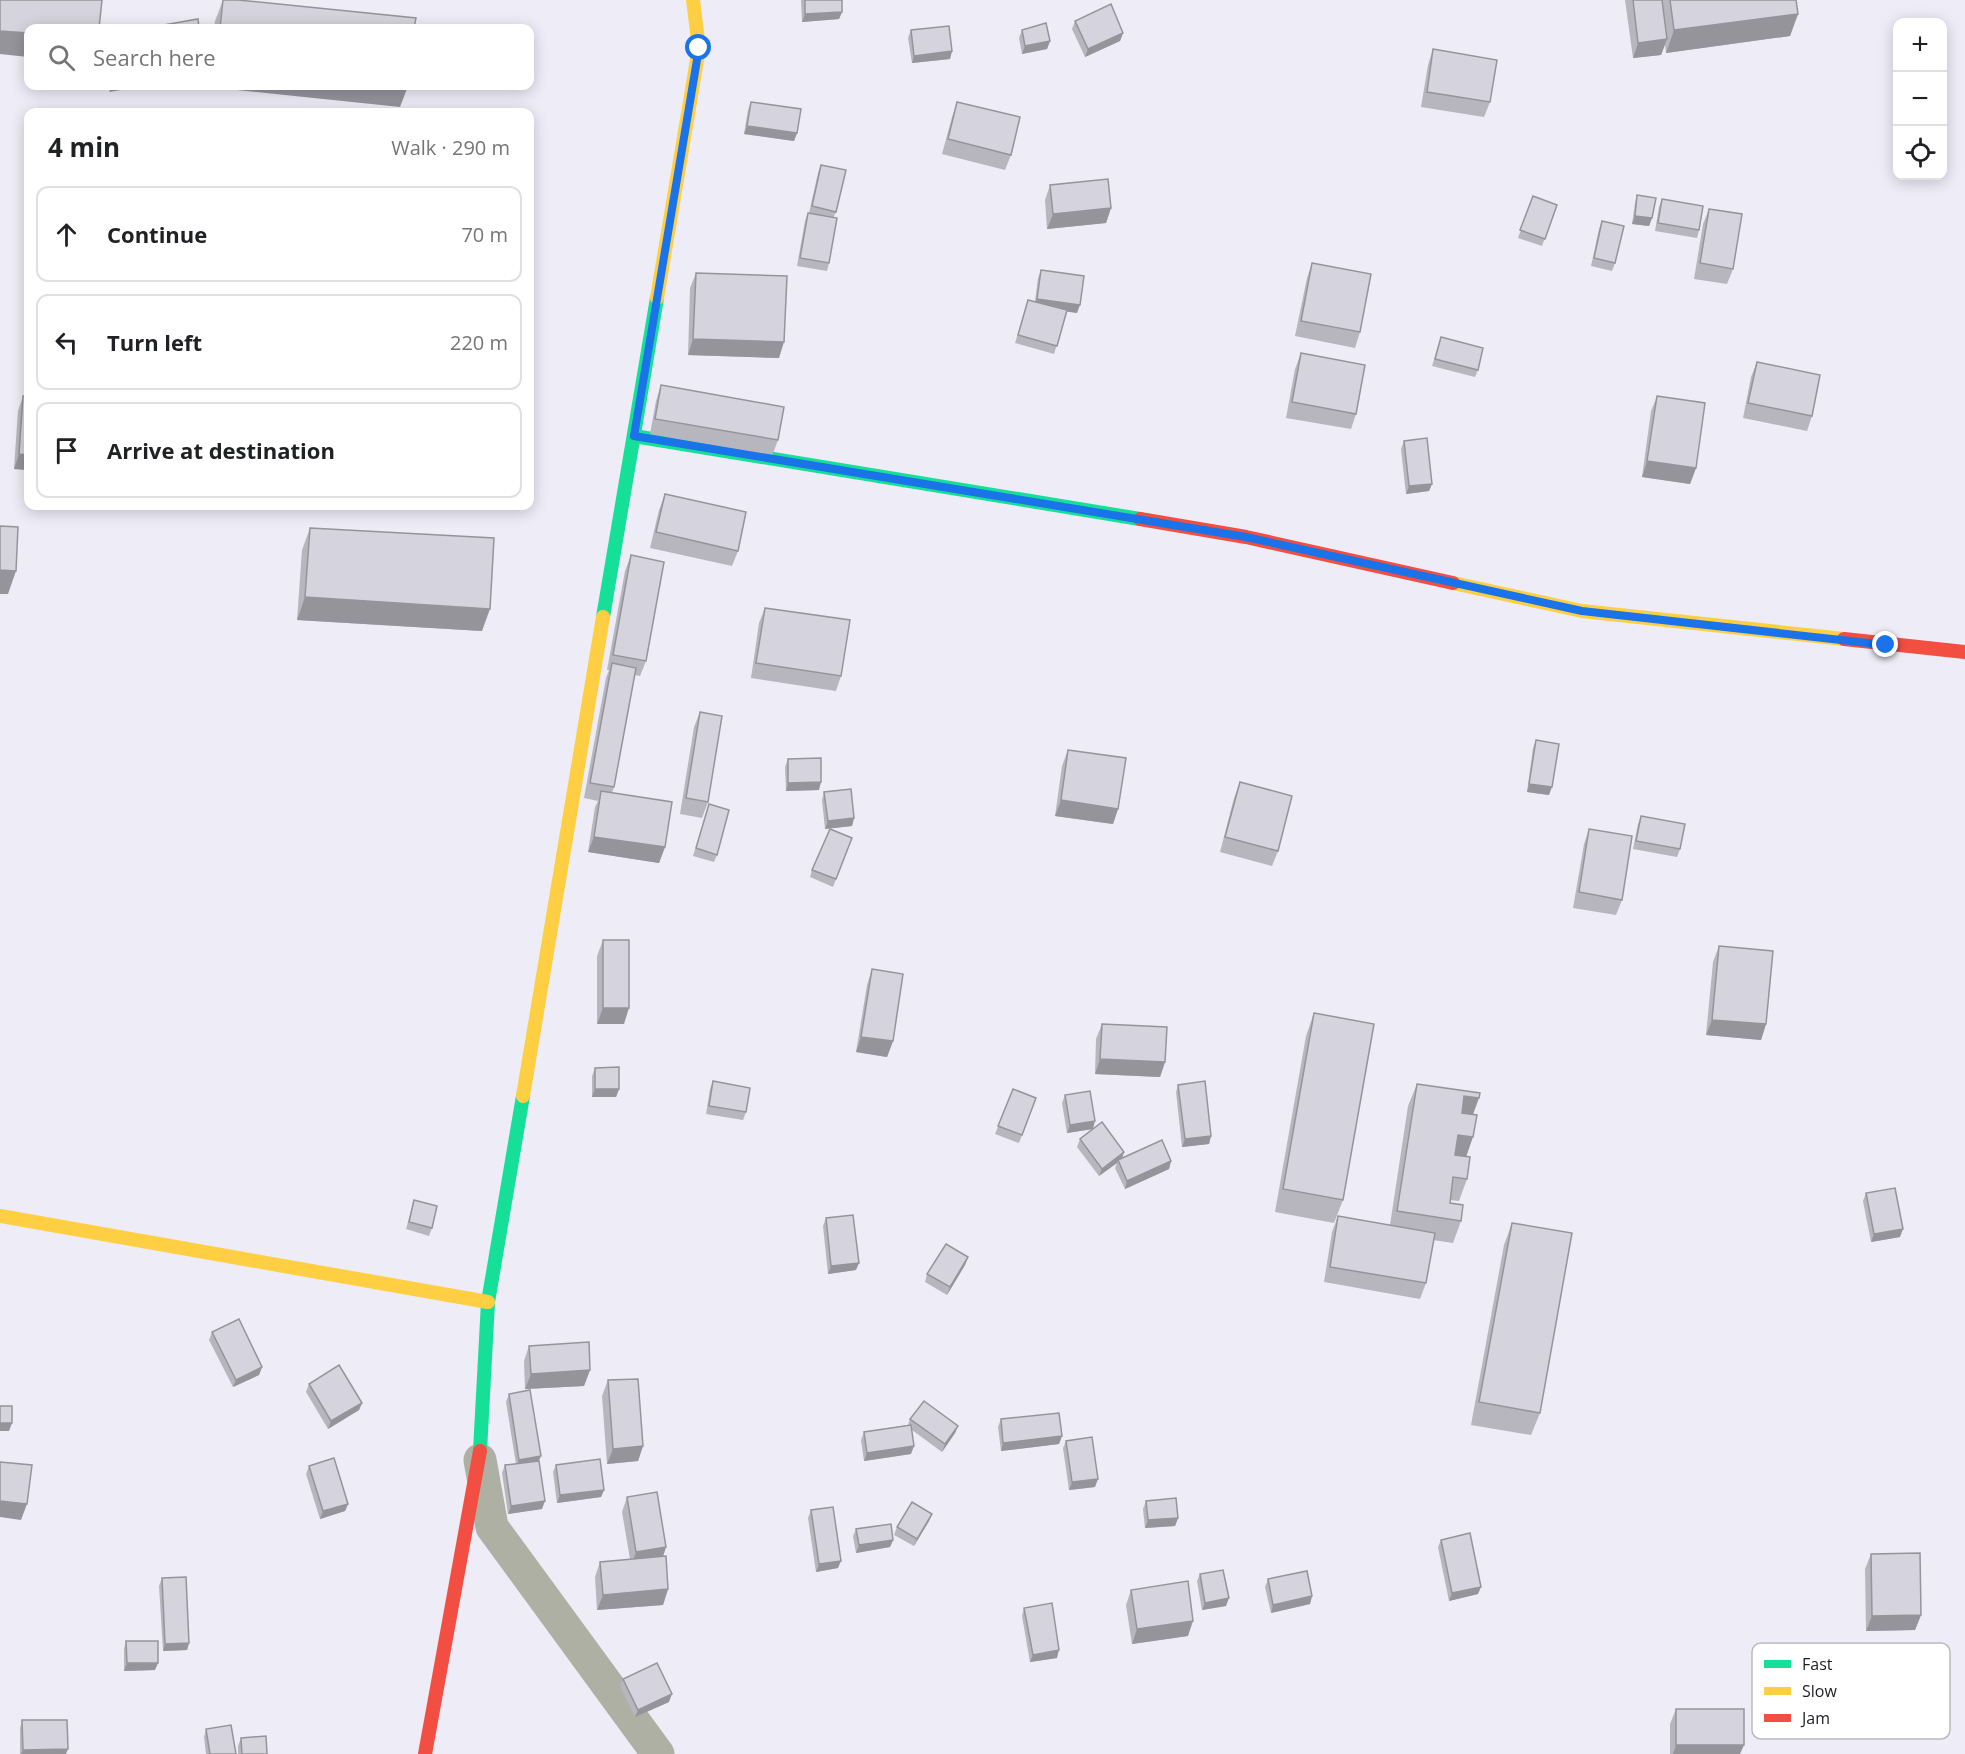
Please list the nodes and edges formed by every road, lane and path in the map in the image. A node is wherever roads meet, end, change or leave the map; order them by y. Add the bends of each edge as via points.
1 (693, 0) edge
2 (634, 436) junction
3 (1965, 652) edge
4 (0, 1216) edge
5 (489, 1302) junction
6 (480, 1458) junction
7 (425, 1754) edge
8 (658, 1754) edge

1 - 2 street via 699,48
2 - 3 street via 1246,537 1582,611
2 - 5 street
4 - 5 street
5 - 6 street
6 - 7 street
6 - 8 street via 492,1527

